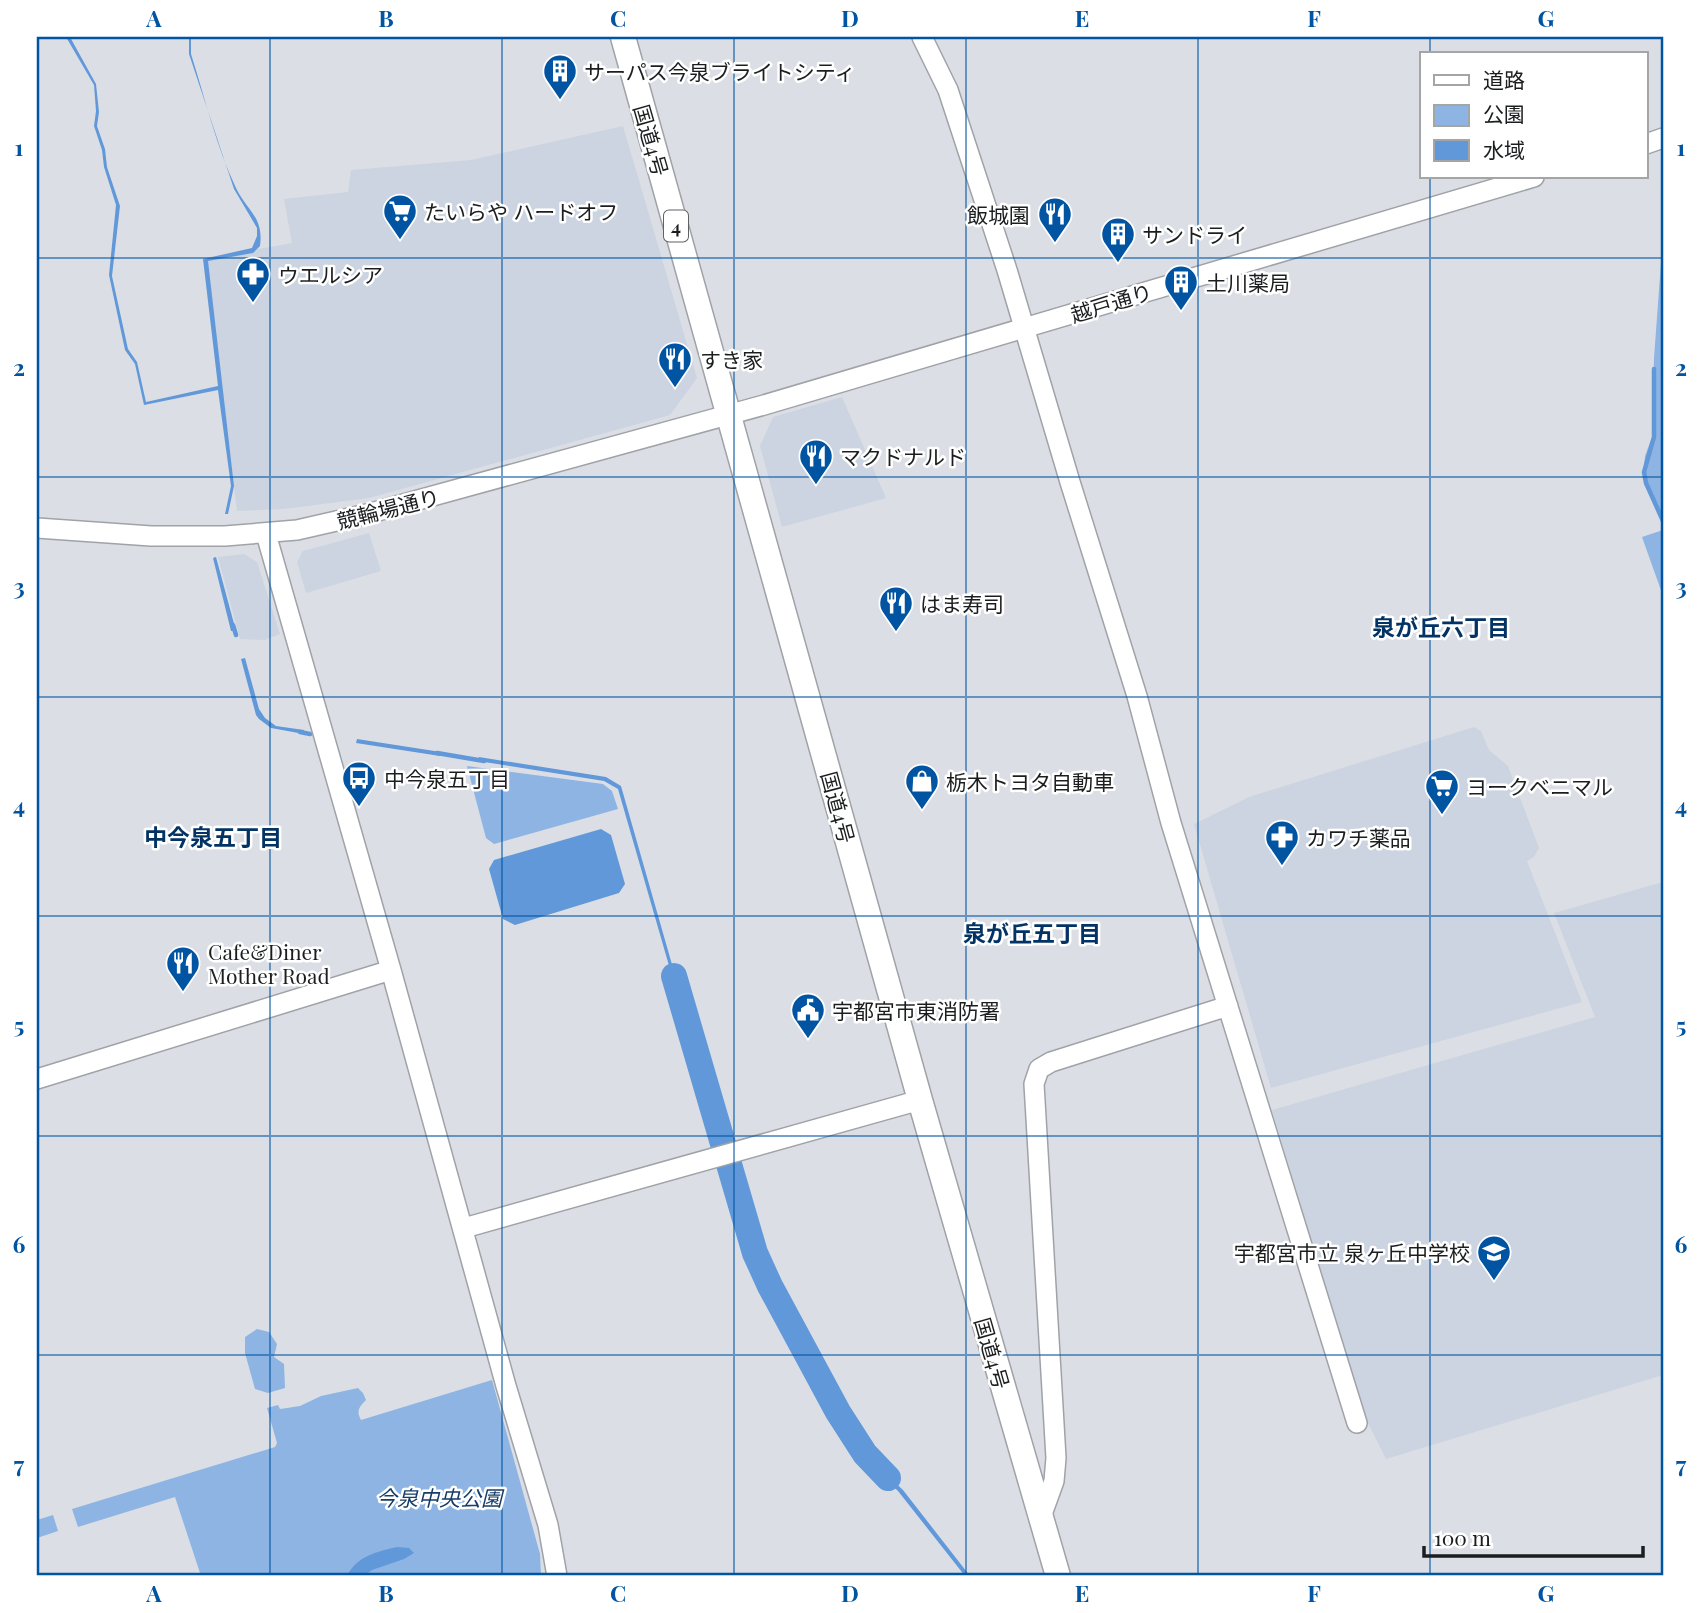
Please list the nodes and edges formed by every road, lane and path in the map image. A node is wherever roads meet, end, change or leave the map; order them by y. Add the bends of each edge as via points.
1 (623, 37) edge
2 (922, 37) edge
3 (1531, 178) edge
4 (1024, 328) junction
5 (729, 415) junction
6 (37, 528) edge
7 (266, 534) junction
8 (391, 970) junction
9 (1228, 1006) junction
10 (37, 1079) edge
11 (920, 1100) junction
12 (464, 1228) junction
13 (1357, 1423) dead end
14 (1041, 1517) junction
15 (556, 1576) edge
16 (1058, 1576) edge

1 - 5 highway, 国道4号 / 4
2 - 4 street via 952,100
3 - 4 street, 越戸通り
4 - 5 street, 越戸通り
4 - 9 street
5 - 7 street, 競輪場通り via 367,514
5 - 11 highway, 国道4号 / 4
6 - 7 street, 競輪場通り via 151,536
7 - 8 street
8 - 10 street
8 - 12 street
9 - 13 street
9 - 14 street via 1039,1069 1034,1084 1056,1458 1055,1482
11 - 12 street
11 - 14 highway, 国道4号 / 4
12 - 15 street via 548,1525
14 - 16 highway, 国道4号 / 4

